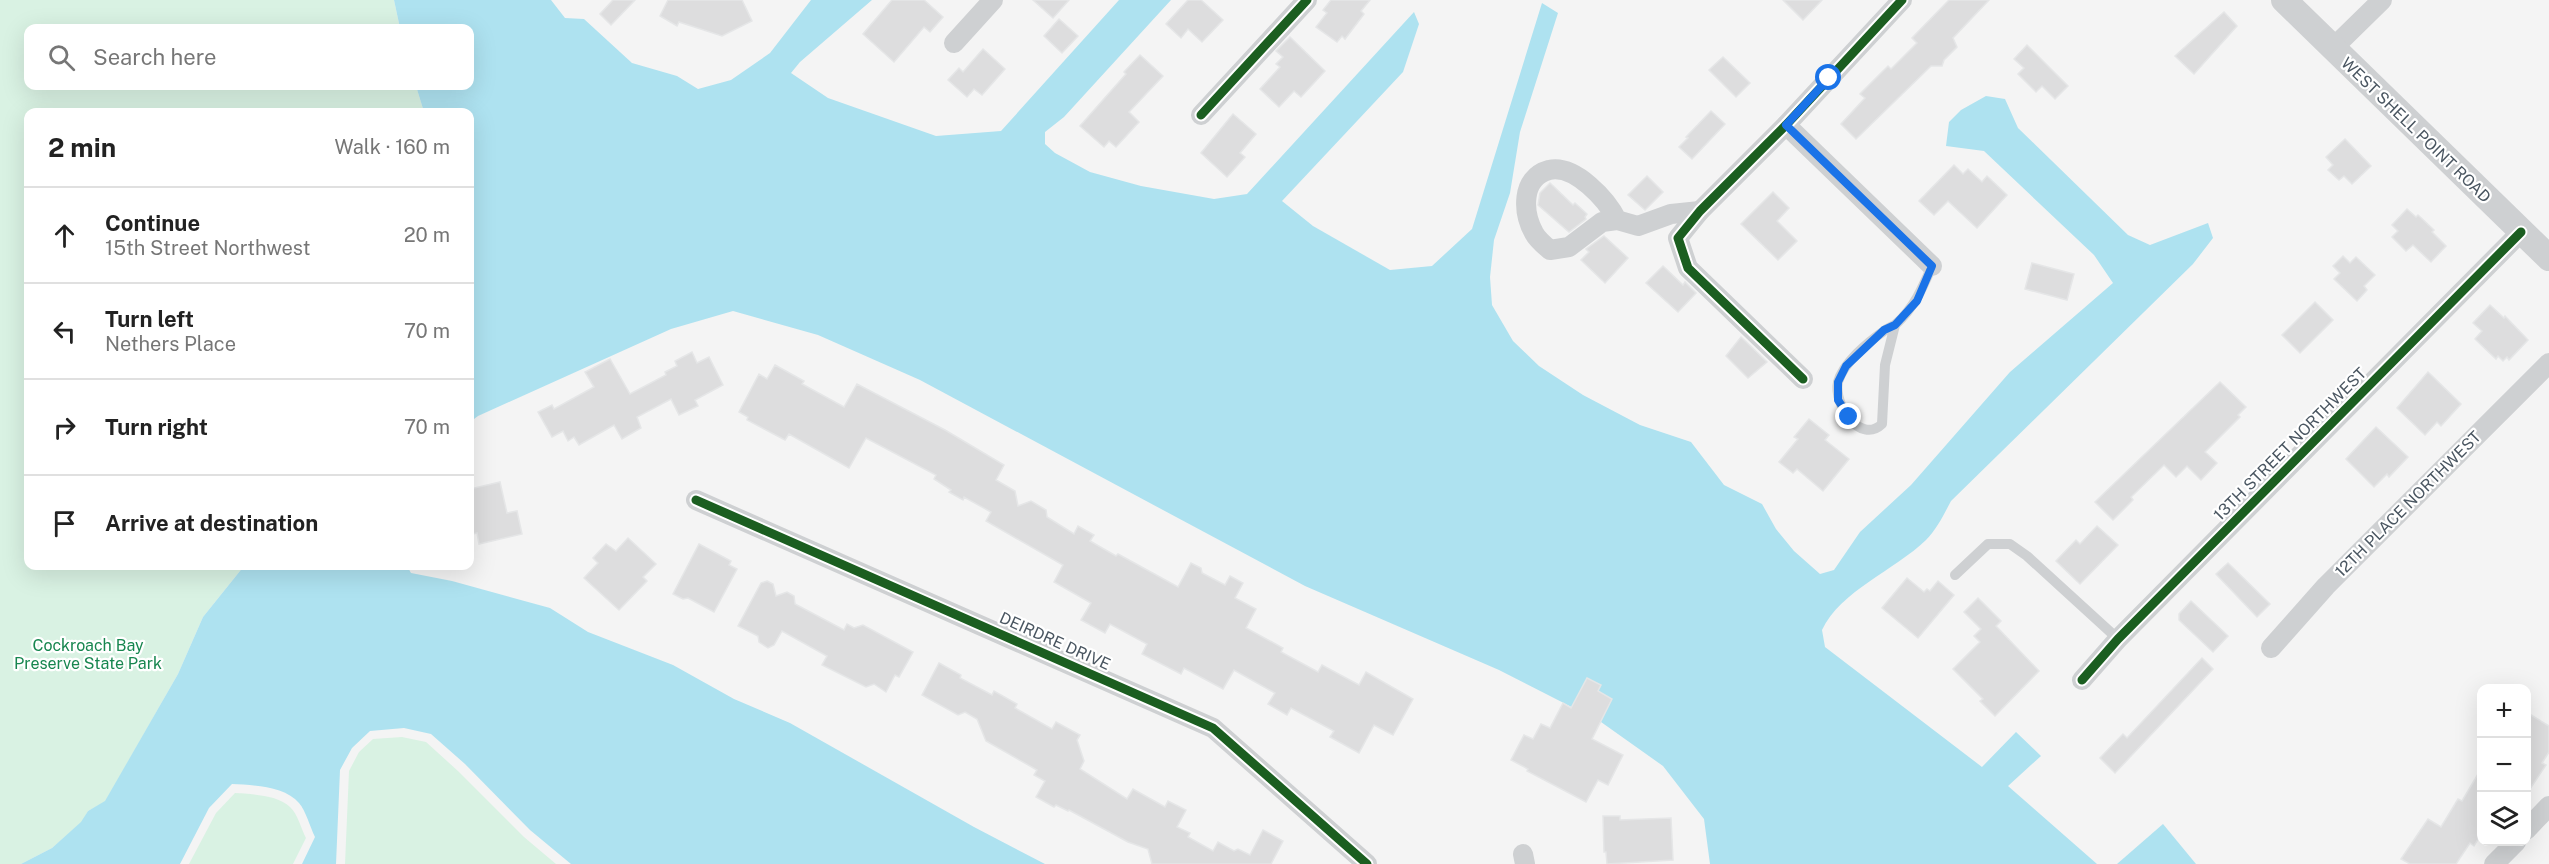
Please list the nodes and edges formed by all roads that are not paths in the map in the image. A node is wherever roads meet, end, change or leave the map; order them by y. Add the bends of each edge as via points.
1 (993, 0) edge
2 (1307, 0) edge
3 (1902, 0) edge
4 (2284, 0) edge
5 (2382, 0) edge
6 (954, 43) dead end
7 (2333, 48) junction
8 (1201, 115) dead end
9 (1786, 125) junction
10 (1700, 211) junction
11 (1617, 220) junction
12 (2521, 232) junction
13 (2549, 258) edge
14 (1932, 266) joint
15 (1895, 325) junction
16 (2549, 363) edge
17 (1803, 380) dead end
18 (696, 500) dead end
19 (1955, 575) dead end
20 (2118, 639) junction
21 (2271, 648) dead end
22 (2082, 680) dead end
23 (2549, 806) edge
24 (2531, 825) edge
25 (2512, 846) edge
26 (1367, 864) edge
27 (2494, 864) edge

1 - 6 street
2 - 8 street
3 - 9 street
4 - 7 street, WEST SHELL POINT ROAD
5 - 7 street
7 - 12 street, WEST SHELL POINT ROAD
9 - 10 street
9 - 14 street
10 - 11 street via 1671,214 1638,226
10 - 17 street via 1678,238 1688,268
11 - 11 street via 1602,222 1569,247 1550,250 1534,235 1526,213 1528,189 1542,174 1563,171 1581,178
12 - 13 street, WEST SHELL POINT ROAD
12 - 20 street, 13TH STREET NORTHWEST
14 - 15 lane via 1917,301
15 - 15 lane via 1884,330 1854,358 1838,382 1838,400 1859,428 1867,431 1882,424 1885,365
16 - 21 street, 12TH PLACE NORTHWEST via 2326,586
18 - 26 street, DEIRDRE DRIVE via 1213,728
19 - 20 lane via 1988,544 2010,544
20 - 22 street, 13TH STREET NORTHWEST
23 - 24 street
25 - 27 street

